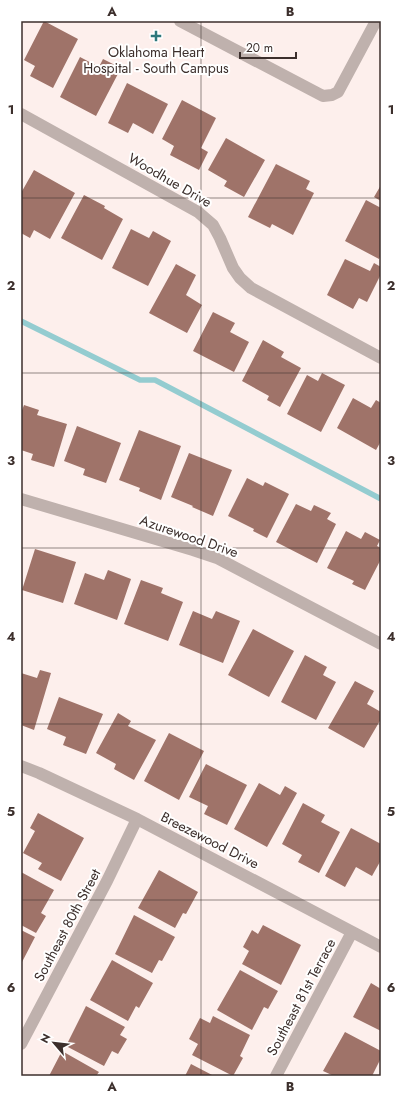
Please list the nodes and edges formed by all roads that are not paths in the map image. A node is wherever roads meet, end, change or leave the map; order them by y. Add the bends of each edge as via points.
1 (180, 21) edge
2 (376, 21) edge
3 (21, 114) edge
4 (381, 356) edge
5 (21, 499) edge
6 (381, 644) edge
7 (21, 766) edge
8 (137, 819) junction
9 (352, 932) junction
10 (381, 947) edge
11 (21, 1044) edge
12 (276, 1076) edge

1 - 2 street via 323,96 338,92
3 - 4 street, Woodhue Drive via 198,212 213,225 233,268 251,288
5 - 6 street, Azurewood Drive via 217,558
7 - 8 street, Breezewood Drive
8 - 9 street, Breezewood Drive
8 - 11 street, Southeast 80th Street
9 - 10 street, Breezewood Drive
9 - 12 street, Southeast 81st Terrace

